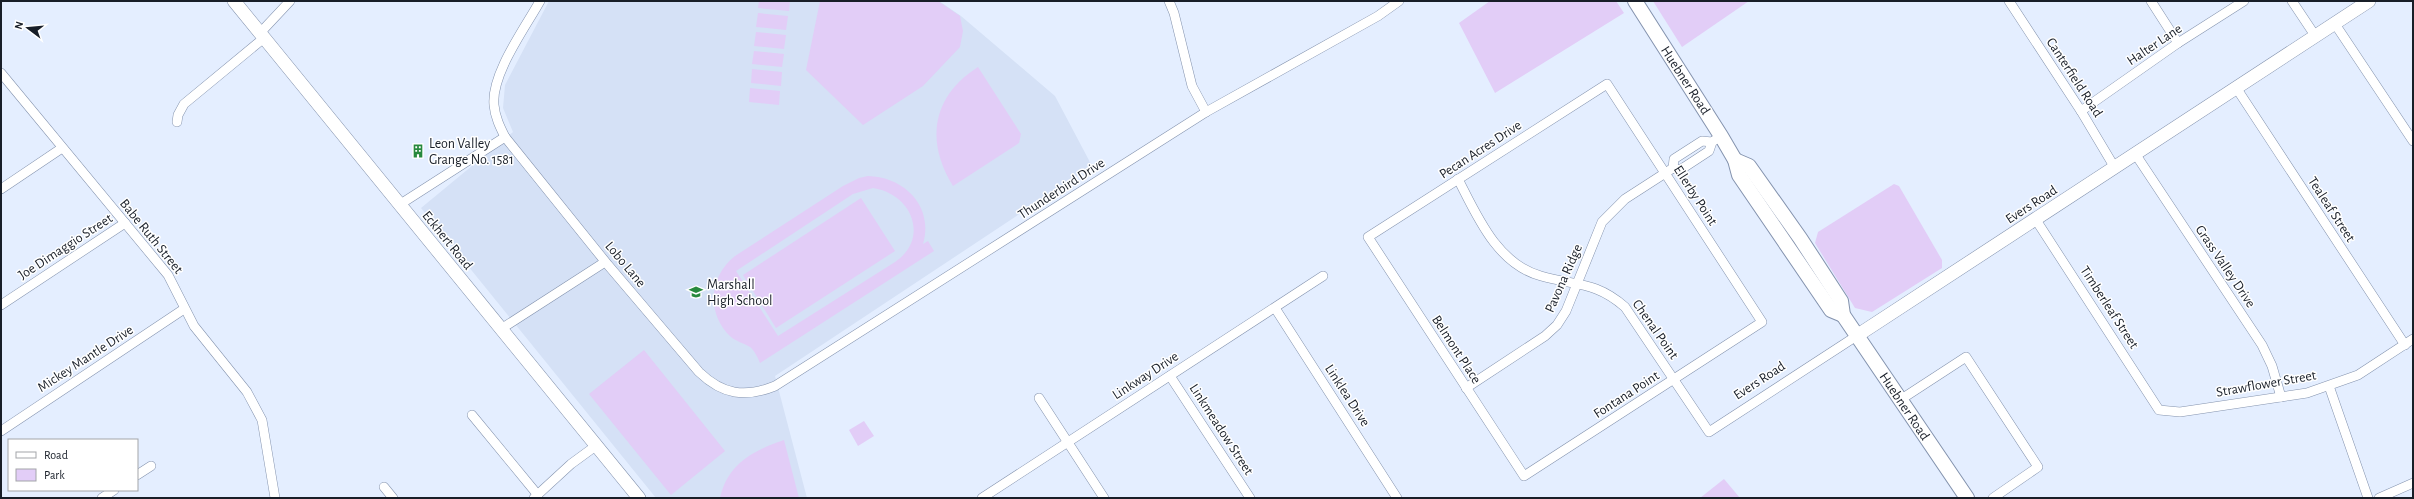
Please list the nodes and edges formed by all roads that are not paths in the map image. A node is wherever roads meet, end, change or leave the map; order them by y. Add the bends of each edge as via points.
1 (234, 1) edge
2 (290, 1) edge
3 (540, 1) edge
4 (1168, 1) edge
5 (1399, 1) edge
6 (1635, 1) edge
7 (2009, 1) edge
8 (2151, 1) edge
9 (2244, 1) edge
10 (2292, 1) edge
11 (2369, 1) edge
12 (2335, 24) junction
13 (262, 35) junction
14 (2316, 37) junction
15 (2178, 43) junction
16 (1, 74) edge
17 (1607, 84) joint
18 (2237, 89) junction
19 (2081, 111) junction
20 (1206, 112) junction
21 (177, 122) dead end
22 (505, 137) junction
23 (1717, 139) junction
24 (2413, 141) edge
25 (62, 148) junction
26 (2136, 155) junction
27 (2115, 168) junction
28 (1664, 173) junction
29 (1458, 179) junction
30 (1, 189) edge
31 (399, 205) junction
32 (2036, 220) junction
33 (125, 223) junction
34 (1368, 237) joint
35 (605, 262) junction
36 (1323, 276) dead end
37 (1577, 283) junction
38 (1, 305) edge
39 (1275, 308) junction
40 (184, 309) junction
41 (1762, 322) joint
42 (501, 329) junction
43 (1858, 335) junction
44 (2413, 339) edge
45 (2405, 345) junction
46 (1170, 376) junction
47 (1675, 379) junction
48 (2329, 386) junction
49 (1466, 388) junction
50 (738, 393) joint
51 (2281, 397) junction
52 (1039, 398) dead end
53 (1900, 400) junction
54 (2160, 410) joint
55 (472, 415) dead end
56 (1, 430) edge
57 (1709, 432) joint
58 (1068, 443) junction
59 (597, 446) junction
60 (152, 466) dead end
61 (138, 474) edge
62 (1524, 476) joint
63 (2413, 482) edge
64 (384, 487) dead end
65 (112, 491) edge
66 (535, 496) edge
67 (102, 498) edge
68 (275, 498) edge
69 (393, 498) edge
70 (639, 498) edge
71 (982, 498) edge
72 (1104, 498) edge
73 (1250, 498) edge
74 (1397, 498) edge
75 (1967, 498) edge
76 (1993, 498) edge
77 (2368, 498) edge
78 (2379, 498) edge

1 - 13 main road, Eckhert Road
2 - 13 street
3 - 22 street, Lobo Lane via 498,80 494,105 498,123
4 - 20 street via 1174,13 1192,86
5 - 20 street, Thunderbird Drive via 1378,16
6 - 23 main road, Huebner Road
7 - 19 street, Canterfield Road
8 - 15 street
9 - 15 street, Halter Lane
10 - 14 street
11 - 12 main road, Evers Road
12 - 14 main road, Evers Road
12 - 24 street
13 - 21 street via 184,104
13 - 31 main road, Eckhert Road
14 - 18 main road, Evers Road
15 - 19 street, Halter Lane
16 - 25 street, Babe Ruth Street
17 - 28 street, Ellerby Point
17 - 29 street, Pecan Acres Drive
18 - 26 main road, Evers Road
18 - 45 street, Tealeaf Street
19 - 27 street, Canterfield Road
20 - 50 street, Thunderbird Drive via 775,386 755,393
22 - 31 street
22 - 35 street, Lobo Lane
23 - 28 street, Pavona Ridge via 1702,141 1674,159 1673,168
23 - 43 main road, Huebner Road via 1735,160 1750,166 1841,302 1843,315
25 - 30 street
25 - 33 street, Babe Ruth Street
26 - 27 main road, Evers Road
26 - 51 street, Grass Valley Drive via 2262,345 2272,366
27 - 32 main road, Evers Road
28 - 37 street, Pavona Ridge via 1625,199 1602,222
28 - 41 street, Ellerby Point
29 - 34 street, Pecan Acres Drive
29 - 37 street, Chenal Point via 1499,249 1513,262 1538,276
31 - 42 main road, Eckhert Road
32 - 43 main road, Evers Road
32 - 54 street, Timberleaf Street
33 - 38 street, Joe Dimaggio Street
33 - 40 street, Babe Ruth Street via 168,275
34 - 49 street, Belmont Place
35 - 42 street
35 - 50 street, Lobo Lane via 710,383 723,390
36 - 39 street, Linkway Drive
37 - 47 street, Chenal Point via 1606,292 1625,307
37 - 49 street, Pavona Ridge via 1562,318 1546,336
39 - 46 street, Linkway Drive
39 - 74 street, Linklea Drive
40 - 56 street, Mickey Mantle Drive
40 - 68 street, Babe Ruth Street via 258,410 267,444
41 - 47 street, Fontana Point
42 - 59 main road, Eckhert Road
43 - 53 main road, Huebner Road
43 - 57 street, Evers Road
44 - 45 street, Strawflower Street
45 - 48 street, Strawflower Street via 2358,375
46 - 58 street, Linkway Drive
46 - 73 street, Linkmeadow Street
47 - 57 street, Chenal Point
47 - 62 street, Fontana Point
48 - 51 street, Strawflower Street
48 - 77 street
49 - 62 street, Belmont Place
51 - 54 street, Strawflower Street via 2180,412
52 - 58 street
53 - 75 main road, Huebner Road
53 - 76 street via 1966,357 2038,467
55 - 66 street
58 - 71 street, Linkway Drive
58 - 72 street
59 - 66 street
59 - 70 main road, Eckhert Road
60 - 61 street
63 - 78 street
64 - 69 street
65 - 67 street

